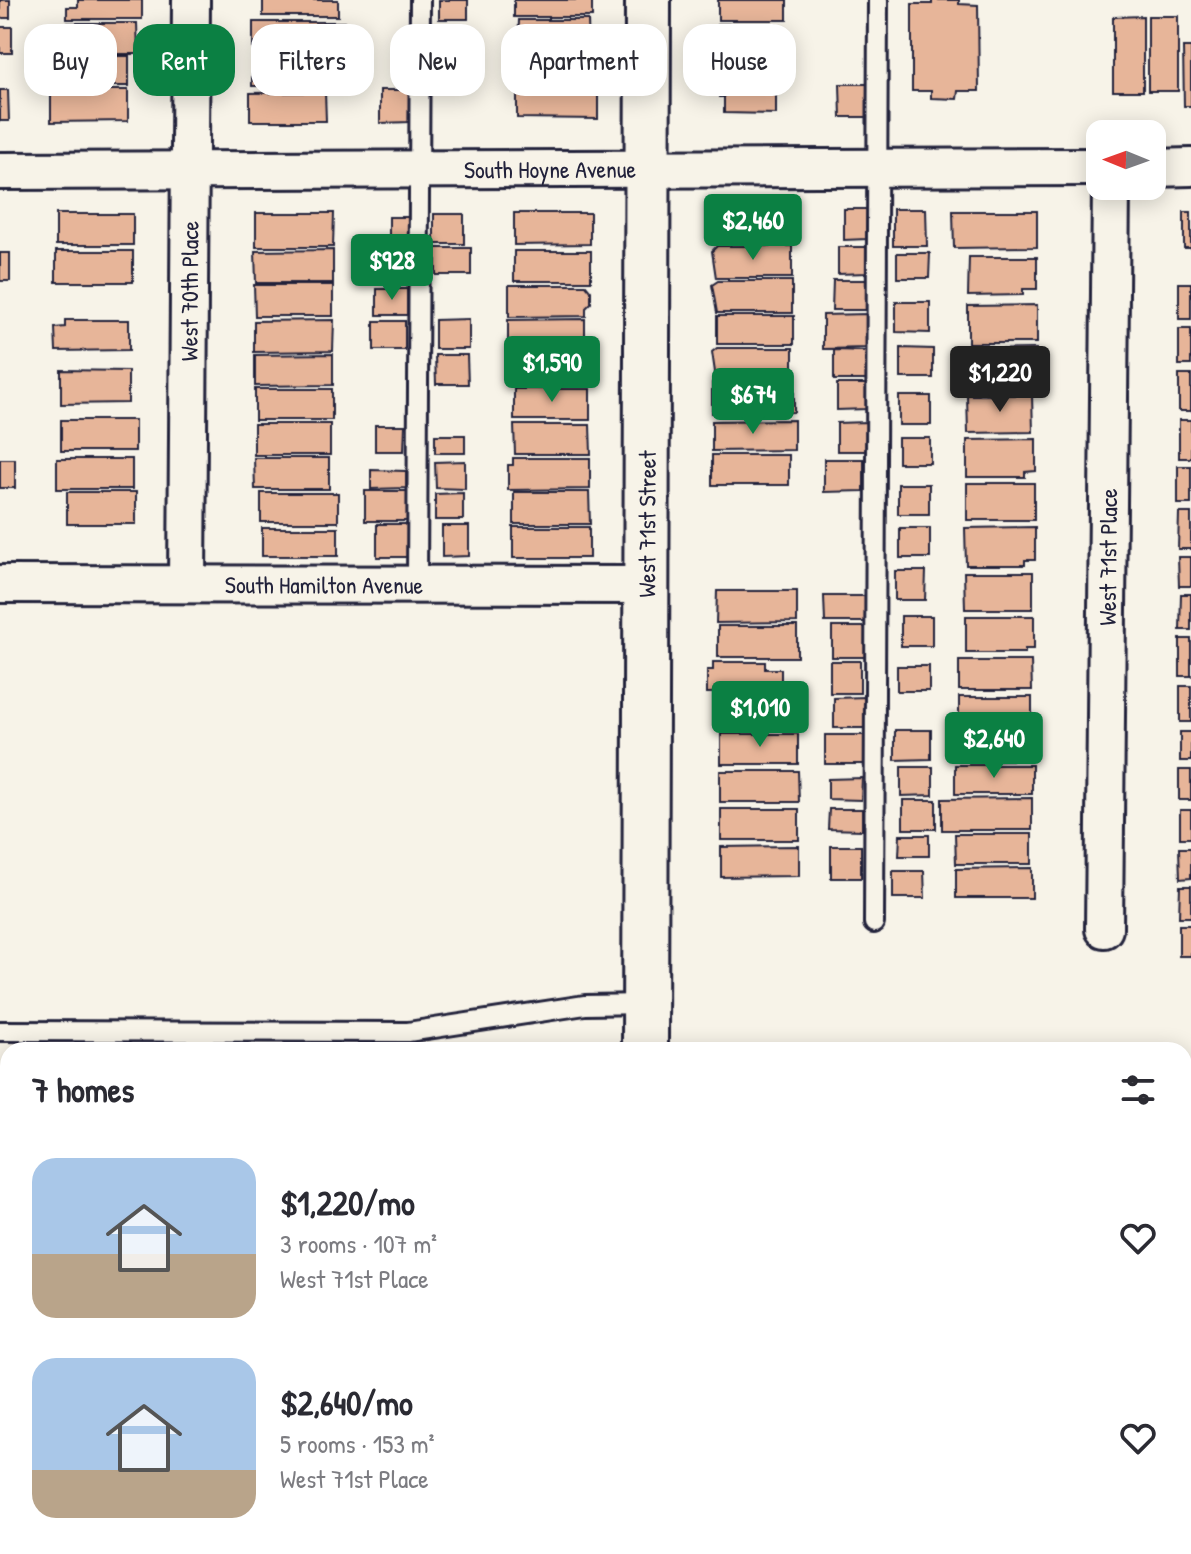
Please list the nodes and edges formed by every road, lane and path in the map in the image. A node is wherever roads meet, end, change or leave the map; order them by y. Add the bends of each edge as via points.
1 (191, 0) edge
2 (420, 0) edge
3 (648, 0) edge
4 (878, 0) edge
5 (1086, 167) edge
6 (1191, 167) edge
7 (877, 168) junction
8 (1166, 168) edge
9 (647, 169) junction
10 (0, 171) edge
11 (190, 171) junction
12 (419, 171) junction
13 (1111, 200) edge
14 (187, 583) junction
15 (417, 583) junction
16 (0, 584) edge
17 (646, 585) junction
18 (874, 923) dead end
19 (1104, 929) dead end
20 (645, 1004) junction
21 (0, 1031) edge
22 (645, 1042) edge

1 - 11 street, West 70th Place
2 - 12 lane
3 - 9 main road, West 71st Street
4 - 7 lane
5 - 7 street, South Hoyne Avenue
6 - 8 street
7 - 9 street, South Hoyne Avenue
7 - 18 lane
9 - 12 street, South Hoyne Avenue
9 - 17 main road, West 71st Street
10 - 11 street, South Hoyne Avenue
11 - 12 street, South Hoyne Avenue
11 - 14 street, West 70th Place
12 - 15 lane
13 - 19 street, West 71st Place
14 - 15 street, South Hamilton Avenue
14 - 16 street, South Hamilton Avenue
15 - 17 street, South Hamilton Avenue
17 - 20 main road, West 71st Street
20 - 21 lane via 585,1005 394,1033
20 - 22 main road, West 71st Street

